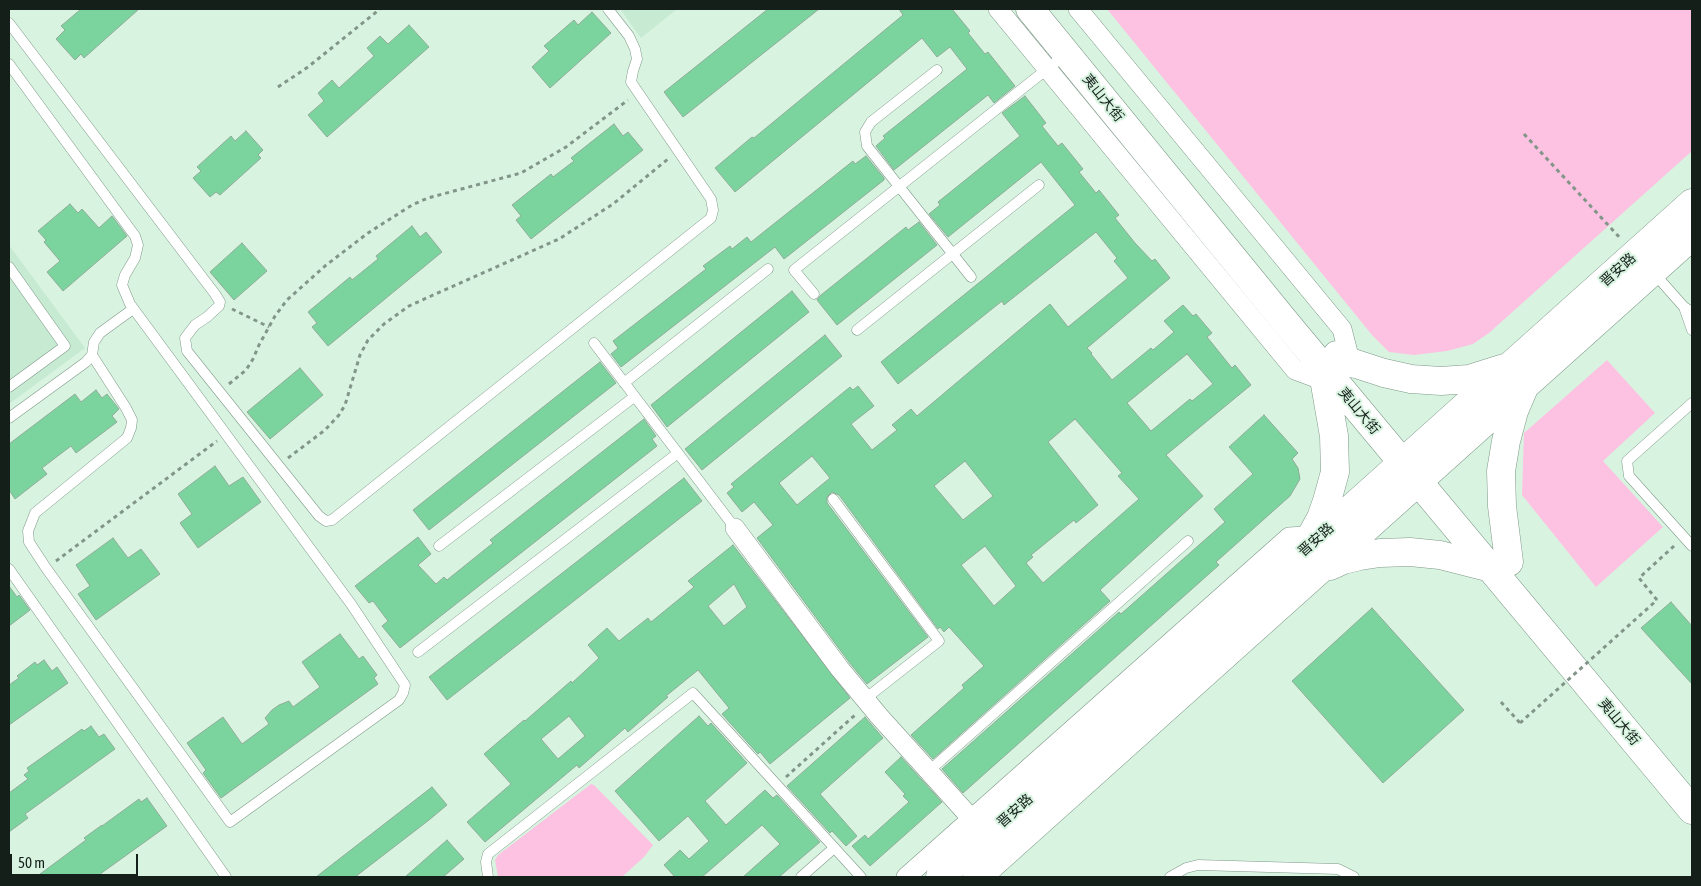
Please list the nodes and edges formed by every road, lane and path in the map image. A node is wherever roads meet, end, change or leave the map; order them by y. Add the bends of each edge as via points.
1 (380, 9) edge
2 (608, 9) edge
3 (998, 9) edge
4 (1030, 9) edge
5 (1055, 9) edge
6 (1078, 9) edge
7 (9, 23) edge
8 (1056, 61) junction
9 (9, 64) edge
10 (937, 70) dead end
11 (278, 87) dead end
12 (638, 92) junction
13 (1524, 134) dead end
14 (678, 150) junction
15 (1039, 185) dead end
16 (899, 186) junction
17 (1692, 203) edge
18 (1692, 236) edge
19 (953, 254) junction
20 (1644, 263) junction
21 (9, 267) edge
22 (768, 269) dead end
23 (971, 277) dead end
24 (814, 294) dead end
25 (220, 302) junction
26 (133, 309) junction
27 (1688, 310) edge
28 (269, 327) junction
29 (857, 330) dead end
30 (1692, 330) edge
31 (594, 343) dead end
32 (92, 355) junction
33 (1338, 371) junction
34 (1517, 376) junction
35 (624, 383) junction
36 (9, 387) edge
37 (219, 391) junction
38 (634, 396) junction
39 (1692, 403) edge
40 (9, 418) edge
41 (226, 435) junction
42 (678, 453) junction
43 (279, 466) junction
44 (1417, 466) junction
45 (833, 500) dead end
46 (735, 528) joint
47 (1684, 537) junction
48 (1188, 541) dead end
49 (439, 546) dead end
50 (1692, 546) edge
51 (1314, 549) junction
52 (1500, 565) junction
53 (46, 568) junction
54 (9, 569) edge
55 (418, 652) dead end
56 (1501, 702) dead end
57 (860, 707) junction
58 (929, 771) junction
59 (1692, 782) edge
60 (777, 785) junction
61 (1692, 810) edge
62 (979, 828) junction
63 (834, 848) junction
64 (226, 877) edge
65 (488, 877) edge
66 (801, 877) edge
67 (861, 877) edge
68 (906, 877) edge
69 (940, 877) edge
70 (977, 877) edge
71 (1170, 877) edge
72 (1354, 877) edge

1 - 11 path
2 - 12 lane via 635,49 637,59 631,82
3 - 8 street
4 - 8 main road, 夷山大街
5 - 33 main road, 夷山大街
6 - 33 street via 1342,330
7 - 25 lane
8 - 16 lane
8 - 33 main road, 夷山大街
9 - 26 lane via 135,236 138,245 136,258 122,285
10 - 16 lane via 871,122 866,132 868,146
12 - 14 lane
12 - 28 path via 566,147 521,173 428,198 390,219 302,285 287,300
13 - 20 path
14 - 43 path via 613,204 559,239 409,306 384,324 368,340 360,355 339,415
14 - 43 lane via 711,199 711,218 332,520 326,521 319,516
15 - 19 lane
16 - 19 lane
16 - 24 lane via 794,270
17 - 20 main road, 晋安路
18 - 20 main road, 晋安路
19 - 23 lane
19 - 29 lane
20 - 27 lane
20 - 34 main road, 晋安路
21 - 36 lane via 66,346
22 - 35 lane
25 - 28 path
25 - 37 lane via 185,338 187,351
26 - 32 lane via 100,333 94,342
26 - 41 lane
27 - 30 lane
28 - 37 path via 246,370
31 - 35 lane
32 - 40 lane
32 - 53 lane via 126,408 132,420 131,428 127,438 35,513 28,532 29,542
33 - 34 main road via 1384,373 1441,382
33 - 44 main road, 夷山大街
33 - 51 main road via 1335,472
34 - 44 main road, 晋安路
34 - 52 main road via 1514,412 1501,471
35 - 38 lane
37 - 43 lane
38 - 42 lane
38 - 49 lane
39 - 47 lane via 1627,461 1629,476
41 - 53 path
41 - 53 lane via 351,604 405,684 399,700 230,822
42 - 46 lane
42 - 55 lane
44 - 51 main road, 晋安路
44 - 51 main road, 晋安路
44 - 52 main road, 夷山大街
45 - 57 lane via 940,641
46 - 57 street via 840,669
47 - 50 lane
47 - 56 path, bridge via 1639,578 1657,600 1520,723
48 - 58 lane
51 - 52 main road via 1344,560 1380,553 1410,552
51 - 62 main road, 晋安路
51 - 70 main road, 晋安路
52 - 59 main road, 夷山大街
52 - 61 main road, 夷山大街
54 - 64 lane
57 - 58 street
57 - 60 path
58 - 62 street
60 - 63 lane
60 - 65 lane via 693,692 488,854
62 - 68 street
62 - 69 main road, 晋安路
63 - 66 lane
63 - 67 lane
71 - 72 lane via 1198,865 1338,870

